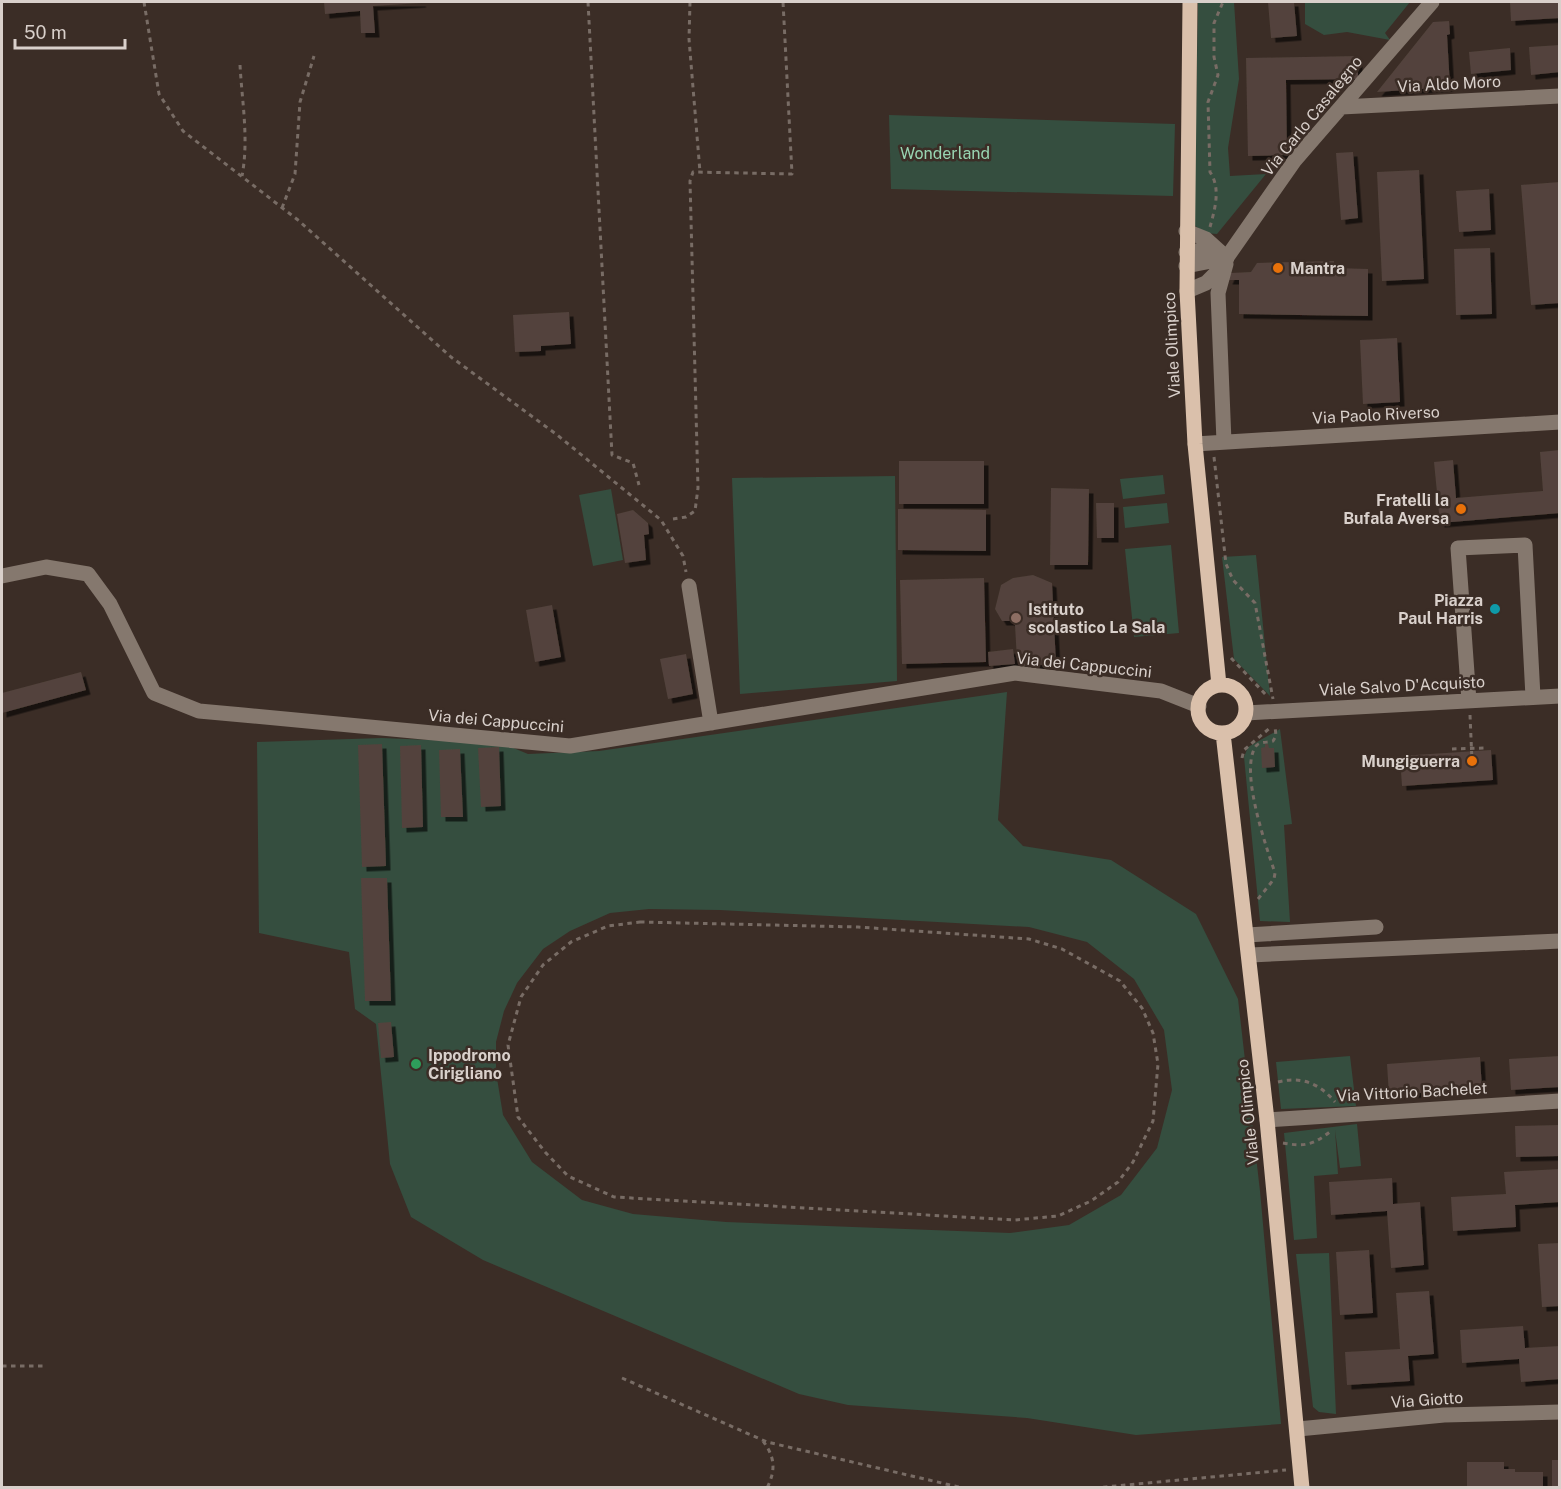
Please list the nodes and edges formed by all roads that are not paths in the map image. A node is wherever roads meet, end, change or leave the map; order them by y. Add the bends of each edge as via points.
1 (1190, 2) edge
2 (1432, 2) edge
3 (1560, 96) edge
4 (1341, 107) junction
5 (1186, 231) junction
6 (1227, 258) junction
7 (1186, 259) junction
8 (1187, 291) junction
9 (1560, 422) edge
10 (1224, 442) junction
11 (1195, 444) junction
12 (2, 576) edge
13 (689, 586) road end
14 (1219, 685) junction
15 (1560, 696) edge
16 (1533, 698) junction
17 (1469, 701) junction
18 (1199, 706) junction
19 (1246, 713) junction
20 (711, 723) junction
21 (1223, 733) junction
22 (1376, 927) dead end
23 (1247, 935) junction
24 (1560, 941) edge
25 (1250, 955) junction
26 (1560, 1101) edge
27 (1268, 1120) junction
28 (1560, 1412) edge
29 (1298, 1429) junction
30 (1302, 1488) edge

1 - 5 main road, Viale Olimpico
2 - 4 street, Via Carlo Casalegno
3 - 4 street, Via Aldo Moro
4 - 6 street, Via Carlo Casalegno via 1295,160 1284,186
5 - 6 street via 1206,239
5 - 7 main road, Viale Olimpico
6 - 7 street via 1205,250
6 - 8 street, Via Carlo Casalegno via 1206,283
6 - 10 street via 1218,293
7 - 8 main road, Viale Olimpico
8 - 11 main road, Viale Olimpico
9 - 10 street, Via Paolo Riverso
10 - 11 street, Via Paolo Riverso
11 - 14 main road, Viale Olimpico
12 - 20 street, Via dei Cappuccini via 46,567 88,574 111,604 154,693 199,711 570,746
13 - 20 street
14 - 18 main road via 1205,692
14 - 19 main road via 1239,692
15 - 16 street, Viale Salvo D'Acquisto
16 - 17 street, Viale Salvo D'Acquisto
16 - 17 street via 1525,545 1458,549
17 - 19 street, Viale Salvo D'Acquisto
18 - 20 street, Via dei Cappuccini via 1161,691 1015,673
18 - 21 main road via 1202,722
19 - 21 main road via 1238,727
21 - 23 main road, Viale Olimpico
22 - 23 street
23 - 25 main road, Viale Olimpico
24 - 25 street
25 - 27 main road, Viale Olimpico
26 - 27 street, Via Vittorio Bachelet
27 - 29 main road, Viale Olimpico
28 - 29 street, Via Giotto via 1444,1415
29 - 30 main road, Viale Olimpico

